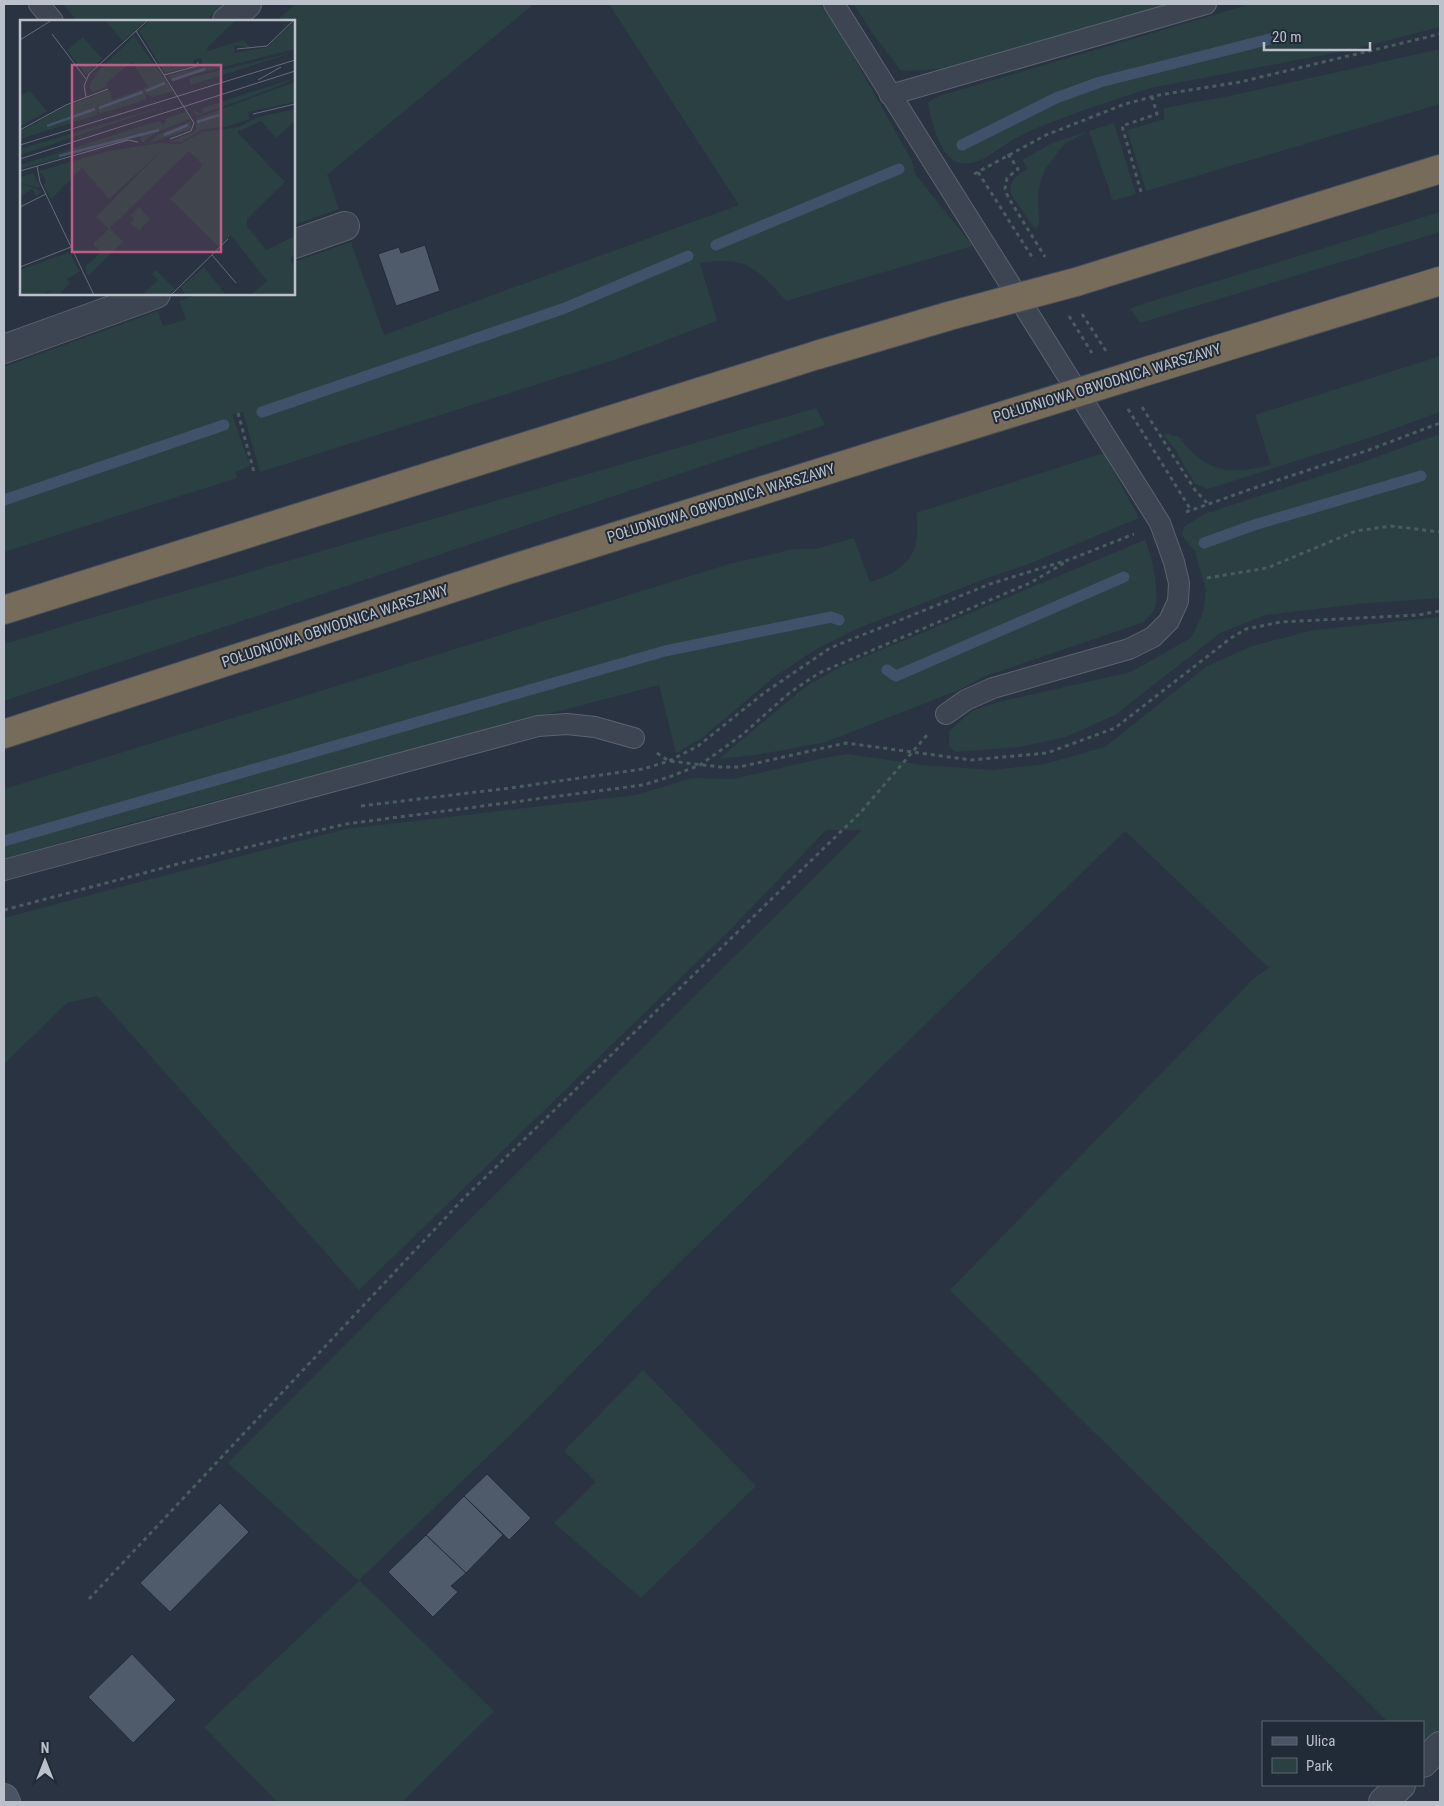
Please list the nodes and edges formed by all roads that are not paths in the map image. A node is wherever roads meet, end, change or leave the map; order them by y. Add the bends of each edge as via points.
1 (39, 4) edge
2 (247, 4) edge
3 (834, 4) edge
4 (1206, 4) edge
5 (52, 20) edge
6 (228, 20) edge
7 (890, 95) junction
8 (1440, 169) edge
9 (345, 226) dead end
10 (295, 244) edge
11 (1440, 281) edge
12 (149, 295) edge
13 (129, 298) edge
14 (4, 349) edge
15 (4, 610) edge
16 (946, 714) dead end
17 (4, 734) edge
18 (634, 738) road end
19 (4, 870) edge
20 (1440, 1746) edge
21 (1424, 1762) edge
22 (1399, 1786) edge
23 (4, 1798) edge
24 (6, 1802) edge
25 (1383, 1802) edge

1 - 5 lane
2 - 6 street
3 - 7 lane
4 - 7 lane
7 - 16 lane via 1160,523 1179,583 1178,602 1169,621 1153,637 1128,649 993,688 966,700
8 - 15 highway, bridge via 1076,294 949,316 816,355
9 - 10 street
11 - 17 highway, POŁUDNIOWA OBWODNICA WARSZAWY, bridge via 505,571
12 - 13 street
13 - 14 street
18 - 19 lane via 595,726 538,726
20 - 21 street
22 - 25 street
23 - 24 street

